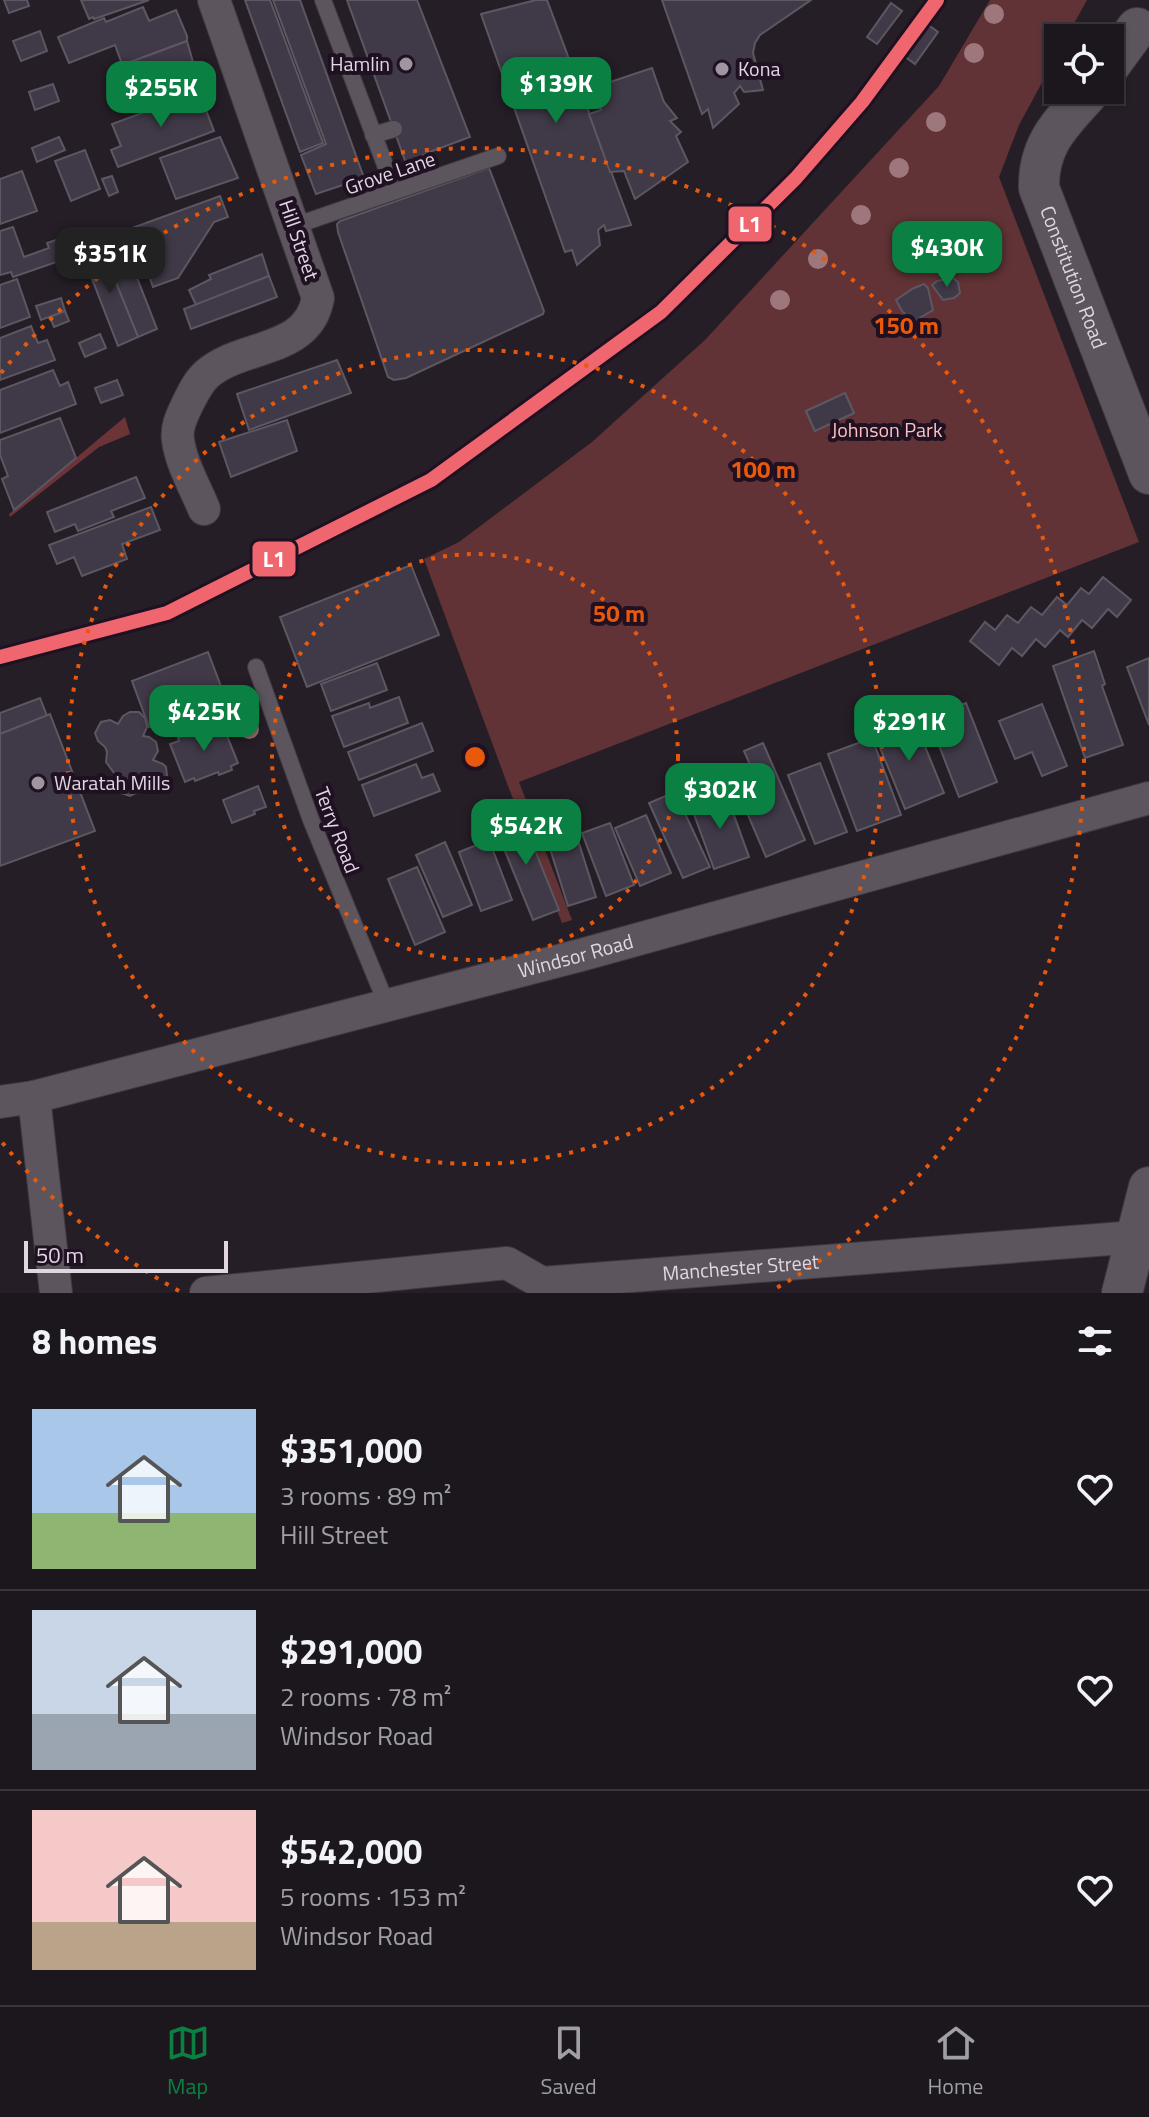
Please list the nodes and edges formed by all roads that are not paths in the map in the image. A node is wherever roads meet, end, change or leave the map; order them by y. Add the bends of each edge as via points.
1 (214, 0) edge
2 (323, 0) edge
3 (1136, 21) edge
4 (1124, 41) edge
5 (1078, 104) edge
6 (394, 129) dead end
7 (373, 135) junction
8 (498, 156) dead end
9 (390, 178) dead end
10 (294, 226) junction
11 (1149, 474) edge
12 (204, 509) dead end
13 (256, 667) dead end
14 (1149, 798) edge
15 (387, 1005) junction
16 (34, 1097) junction
17 (0, 1102) edge
18 (1149, 1187) edge
19 (1136, 1237) junction
20 (56, 1293) edge
21 (206, 1293) edge
22 (1122, 1293) edge

1 - 10 street, Hill Street
2 - 7 lane
3 - 4 street
5 - 11 street, Constitution Road via 1041,157 1039,188
6 - 7 lane
7 - 9 lane
8 - 10 lane, Grove Lane
10 - 12 street, Hill Street via 318,298 315,313 294,336 210,371 199,381 179,423 181,453
13 - 15 lane, Terry Road via 311,820
14 - 15 street, Windsor Road
15 - 16 street, Windsor Road
16 - 17 street, Windsor Road
16 - 20 street
18 - 19 street
19 - 21 street, Manchester Street via 542,1283 507,1263
19 - 22 street

